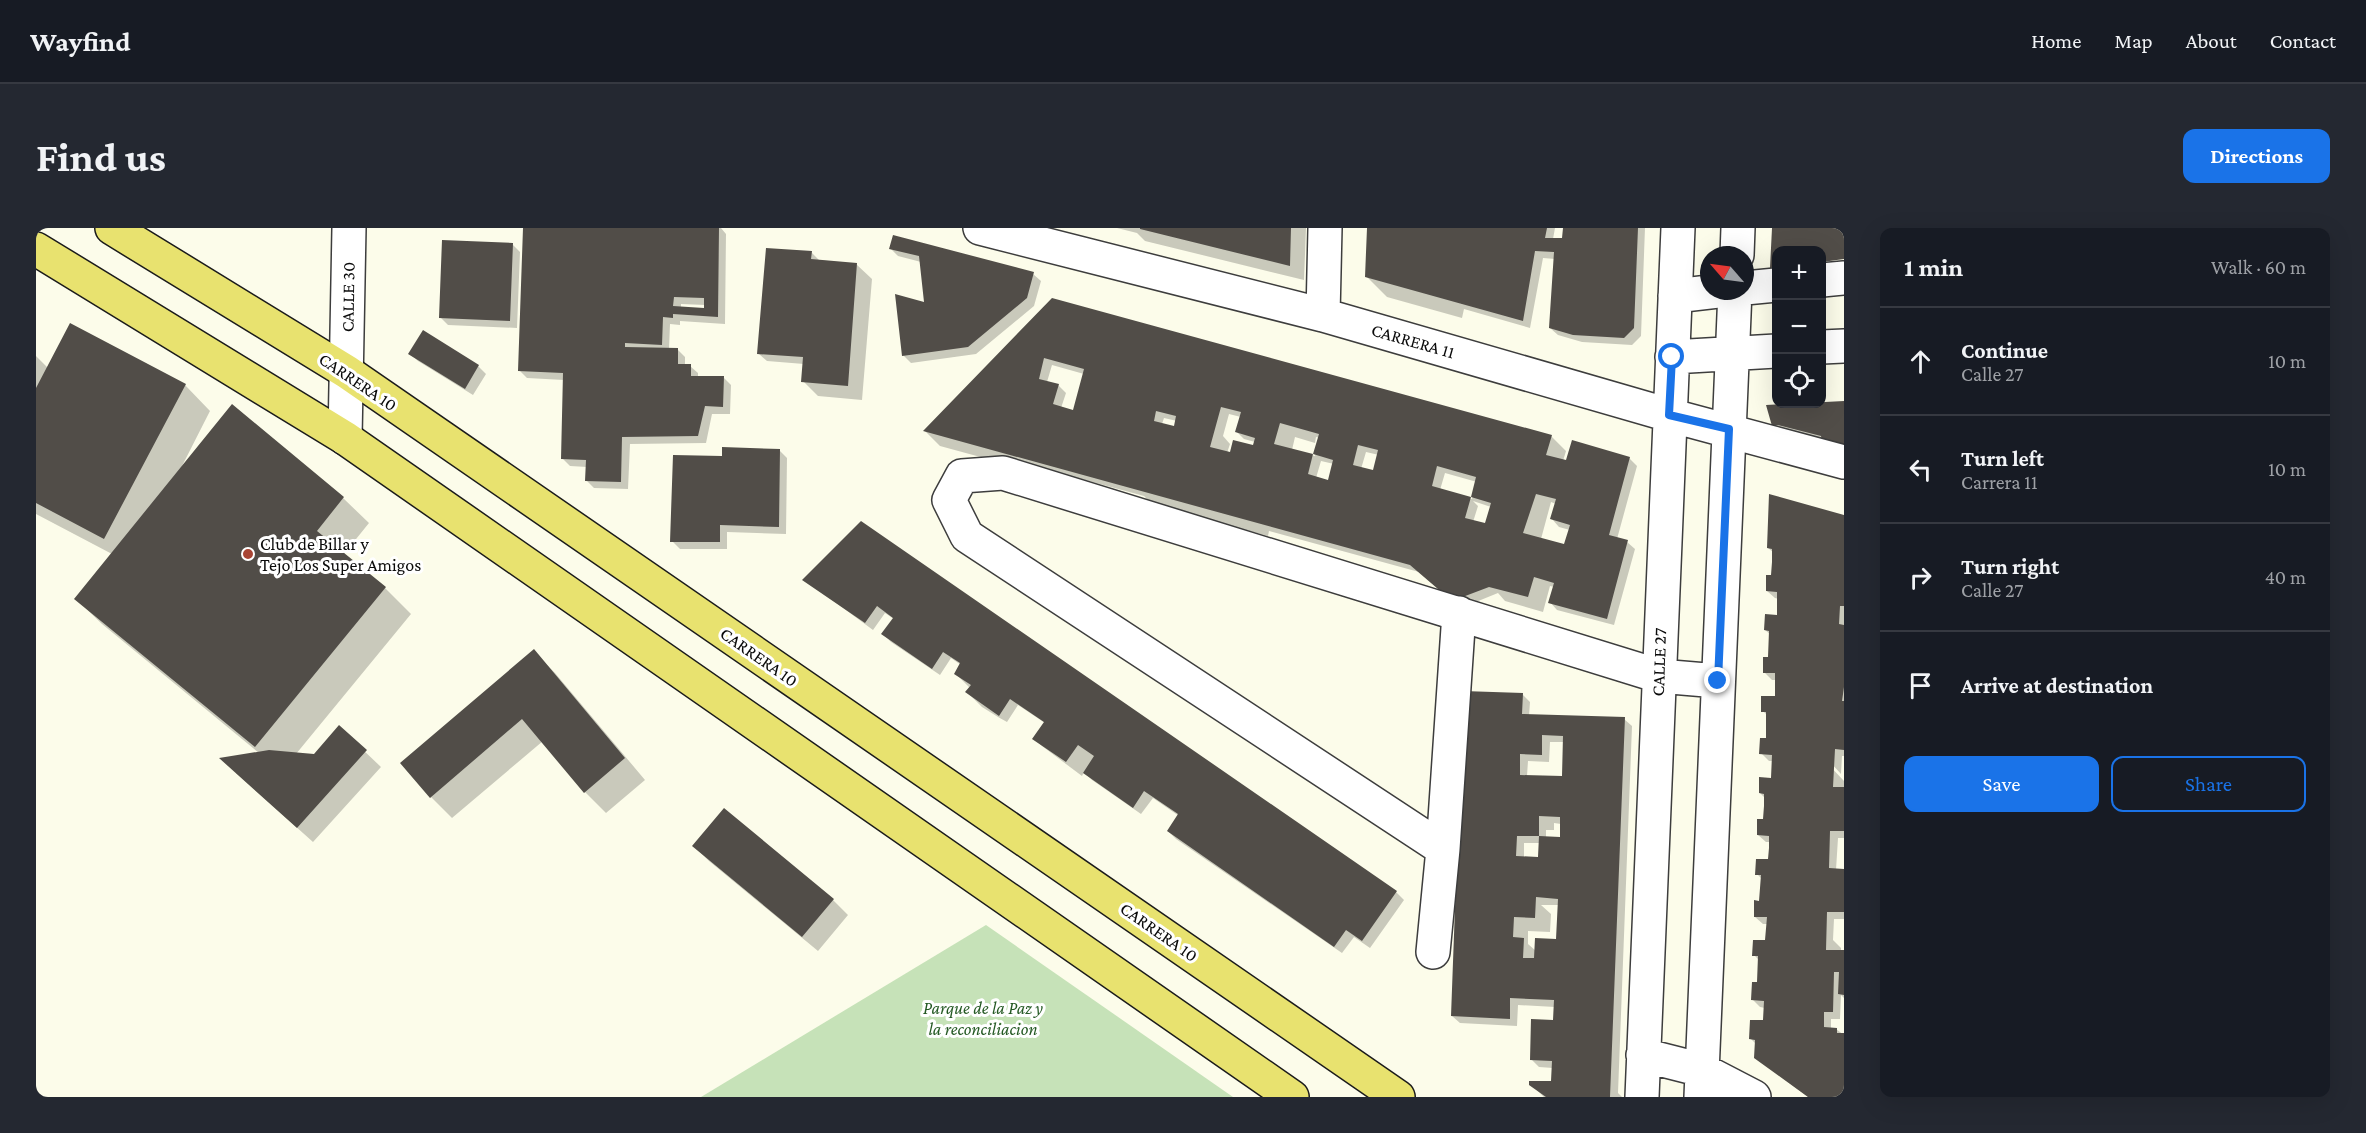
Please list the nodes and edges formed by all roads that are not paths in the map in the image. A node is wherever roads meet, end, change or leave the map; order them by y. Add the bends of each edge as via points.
1 (112, 228) edge
2 (349, 228) edge
3 (980, 228) edge
4 (1325, 228) edge
5 (1678, 228) edge
6 (1738, 228) edge
7 (1737, 246) edge
8 (36, 249) edge
9 (1844, 278) edge
10 (1826, 280) edge
11 (1772, 285) edge
12 (1754, 287) edge
13 (1700, 293) edge
14 (1675, 296) junction
15 (1735, 300) edge
16 (1323, 315) junction
17 (1844, 345) edge
18 (1826, 347) edge
19 (1772, 351) edge
20 (1732, 355) junction
21 (1672, 357) junction
22 (347, 372) junction
23 (1669, 415) junction
24 (1729, 429) junction
25 (345, 438) junction
26 (1844, 462) edge
27 (1459, 613) junction
28 (1659, 676) junction
29 (1718, 681) junction
30 (1443, 849) junction
31 (1433, 952) dead end
32 (1643, 1054) junction
33 (1701, 1083) edge
34 (1292, 1097) edge
35 (1398, 1097) edge
36 (1642, 1097) edge
37 (1754, 1097) edge

1 - 22 main road, CARRERA 10
2 - 22 street, CALLE 30
3 - 16 street, CARRERA 11
4 - 16 street
5 - 14 street, CALLE 27
6 - 7 street
8 - 25 main road
9 - 10 street
11 - 12 street
13 - 14 street
14 - 21 street, CALLE 27
15 - 20 street
16 - 23 street, CARRERA 11
17 - 18 street
19 - 20 street
20 - 21 street
20 - 24 street
21 - 23 street, CALLE 27
22 - 25 street, CALLE 30
22 - 35 main road, CARRERA 10
23 - 24 street, CARRERA 11
23 - 28 street, CALLE 27
24 - 26 street, CARRERA 11
24 - 29 street
25 - 34 main road
27 - 28 street
27 - 30 street
27 - 30 street via 1002,473 962,476 949,500 967,536
28 - 29 street
28 - 32 street, CALLE 27
29 - 33 street
30 - 31 street
32 - 33 street
32 - 36 street, CALLE 27
33 - 37 street

